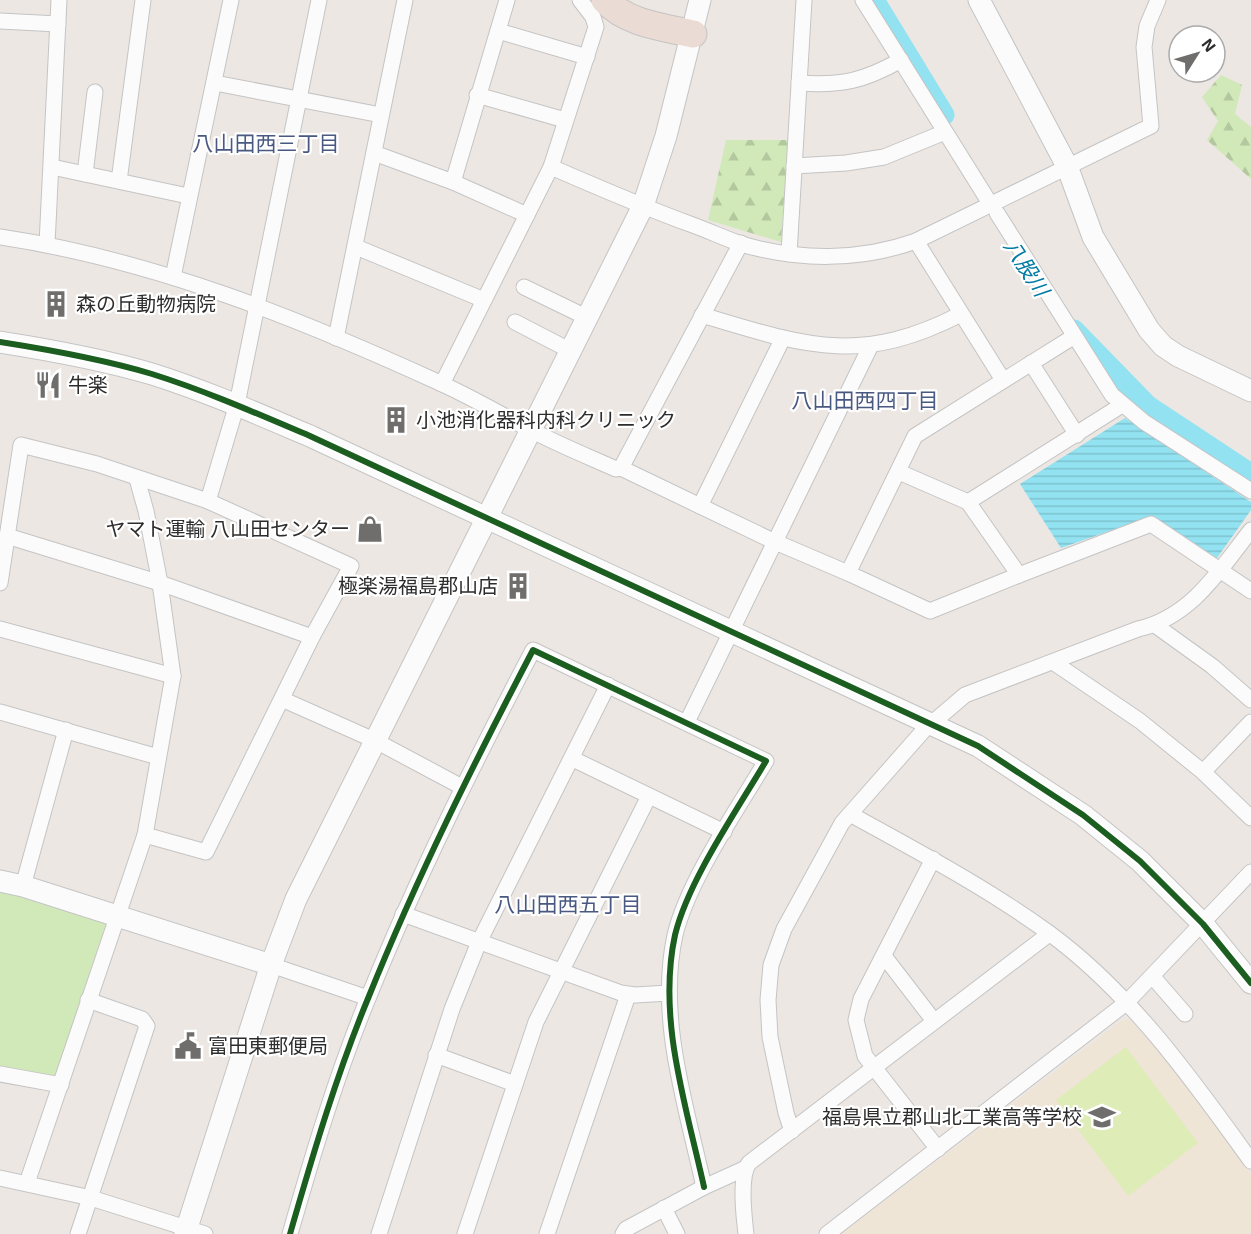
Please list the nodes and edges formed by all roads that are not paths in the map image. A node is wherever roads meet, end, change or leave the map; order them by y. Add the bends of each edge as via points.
1 (59, 0) edge
2 (143, 0) edge
3 (231, 0) edge
4 (319, 0) edge
5 (405, 0) edge
6 (507, 0) edge
7 (580, 0) edge
8 (605, 0) edge
9 (700, 0) edge
10 (804, 0) edge
11 (863, 0) edge
12 (979, 0) edge
13 (1158, 0) edge
14 (0, 21) edge
15 (58, 24) junction
16 (498, 31) junction
17 (693, 34) junction
18 (586, 57) junction
19 (901, 60) junction
20 (215, 83) junction
21 (799, 83) junction
22 (95, 92) dead end
23 (477, 95) junction
24 (300, 98) junction
25 (381, 115) junction
26 (566, 120) junction
27 (945, 132) junction
28 (374, 153) junction
29 (794, 166) junction
30 (1067, 166) junction
31 (52, 167) junction
32 (551, 167) junction
33 (85, 174) junction
34 (119, 181) junction
35 (453, 182) junction
36 (188, 196) junction
37 (643, 207) junction
38 (994, 209) junction
39 (526, 215) junction
40 (0, 237) edge
41 (916, 241) junction
42 (741, 243) junction
43 (47, 244) junction
44 (356, 247) junction
45 (789, 254) junction
46 (173, 278) junction
47 (524, 287) dead end
48 (484, 300) junction
49 (257, 305) junction
50 (961, 314) junction
51 (702, 315) junction
52 (588, 318) junction
53 (515, 322) dead end
54 (336, 338) junction
55 (783, 338) junction
56 (1073, 338) junction
57 (0, 342) edge
58 (871, 345) junction
59 (571, 351) junction
60 (1031, 363) junction
61 (1003, 380) junction
62 (442, 384) junction
63 (1251, 391) edge
64 (237, 404) junction
65 (1122, 405) junction
66 (532, 431) junction
67 (1077, 435) junction
68 (621, 468) junction
69 (898, 472) junction
70 (137, 479) junction
71 (1251, 491) edge
72 (208, 501) junction
73 (968, 502) junction
74 (700, 506) junction
75 (486, 519) junction
76 (1251, 530) edge
77 (7, 536) junction
78 (773, 541) junction
79 (1220, 569) junction
80 (848, 573) junction
81 (1019, 575) junction
82 (0, 583) edge
83 (160, 584) junction
84 (1251, 591) edge
85 (1155, 625) junction
86 (0, 629) edge
87 (733, 630) junction
88 (312, 637) junction
89 (1053, 662) junction
90 (173, 676) junction
91 (608, 685) junction
92 (284, 700) junction
93 (1251, 700) edge
94 (0, 712) edge
95 (687, 722) junction
96 (1251, 722) edge
97 (931, 723) junction
98 (66, 730) junction
99 (374, 740) junction
100 (158, 757) junction
101 (573, 759) junction
102 (1203, 772) junction
103 (462, 788) junction
104 (649, 796) junction
105 (850, 814) junction
106 (1251, 818) edge
107 (724, 832) junction
108 (145, 835) junction
109 (933, 860) junction
110 (1251, 872) edge
111 (0, 881) edge
112 (23, 886) junction
113 (403, 914) junction
114 (116, 917) junction
115 (1203, 924) junction
116 (1050, 934) junction
117 (478, 942) junction
118 (884, 956) junction
119 (271, 965) junction
120 (560, 971) junction
121 (1154, 976) junction
122 (1251, 983) edge
123 (669, 993) junction
124 (628, 995) junction
125 (368, 998) junction
126 (88, 1000) junction
127 (1126, 1003) junction
128 (1185, 1014) dead end
129 (933, 1021) junction
130 (436, 1055) junction
131 (874, 1068) junction
132 (0, 1074) edge
133 (515, 1084) junction
134 (61, 1085) junction
135 (792, 1131) junction
136 (938, 1149) junction
137 (1251, 1161) edge
138 (746, 1168) junction
139 (0, 1178) edge
140 (27, 1183) junction
141 (704, 1186) junction
142 (90, 1198) junction
143 (664, 1208) junction
144 (193, 1232) edge
145 (78, 1234) edge
146 (290, 1234) edge
147 (379, 1234) edge
148 (465, 1234) edge
149 (547, 1234) edge
150 (623, 1234) edge
151 (677, 1234) edge
152 (746, 1234) edge
153 (827, 1234) edge

1 - 15 street
2 - 34 street
3 - 20 street
4 - 24 street
5 - 25 street
6 - 16 street
7 - 18 street via 596,24
8 - 17 highway via 622,15
9 - 17 street
10 - 21 street
11 - 19 street
12 - 30 street
13 - 30 street via 1147,26 1144,47 1151,126
14 - 15 street
15 - 31 street
16 - 18 street
16 - 23 street
17 - 37 street
18 - 26 street
19 - 21 street via 854,81
19 - 27 street
20 - 24 street
20 - 36 street
21 - 29 street
22 - 33 street
23 - 26 street
23 - 35 street
24 - 25 street
24 - 49 street
25 - 28 street
26 - 32 street
27 - 29 street via 884,157
27 - 38 street
28 - 35 street
28 - 44 street
29 - 45 street
30 - 38 street
30 - 63 street via 1093,237 1149,330 1178,356
31 - 33 street
31 - 43 street
32 - 37 street
32 - 39 street
33 - 34 street
34 - 36 street
35 - 39 street
36 - 46 street
37 - 42 street
37 - 52 street
38 - 41 street
38 - 56 street
39 - 48 street
40 - 43 street
41 - 45 street via 867,255
41 - 50 street
42 - 45 street
42 - 51 street
43 - 46 street
44 - 48 street
44 - 54 street
46 - 49 street
47 - 52 street
48 - 62 street
49 - 54 street
49 - 64 street
50 - 58 street via 908,338
50 - 61 street
51 - 55 street
51 - 68 street
52 - 59 street
53 - 59 street
54 - 62 street
55 - 58 street via 837,348
55 - 74 street
56 - 60 street
56 - 65 street
57 - 64 street via 80,356 153,375
58 - 78 street
59 - 66 street
60 - 61 street
60 - 67 street
61 - 69 street via 915,436
62 - 66 street
64 - 72 street
64 - 75 street
65 - 67 street
65 - 71 street
66 - 68 street
66 - 75 street
67 - 73 street
68 - 74 street
69 - 73 street
69 - 80 street
70 - 72 street
70 - 77 street via 21,446
70 - 83 street
72 - 88 street via 351,566
73 - 81 street
74 - 78 street
75 - 87 street
75 - 99 street
76 - 79 street
77 - 82 street
77 - 83 street
78 - 80 street
78 - 87 street
79 - 81 street via 1151,524
79 - 84 street
79 - 85 street via 1191,603
80 - 81 street via 930,611
83 - 88 street
83 - 90 street
85 - 89 street
85 - 93 street
86 - 90 street
87 - 95 street
87 - 97 street
88 - 92 street
89 - 97 street via 965,695
89 - 102 street via 1140,721
90 - 100 street
91 - 95 street
91 - 101 street
91 - 103 street via 533,650
92 - 99 street
92 - 108 street via 206,852
94 - 98 street
95 - 107 street via 766,761
96 - 102 street
97 - 105 street
97 - 115 street via 978,746 1083,815 1140,861
98 - 100 street
98 - 112 street
99 - 103 street
99 - 119 street via 296,899
100 - 108 street
101 - 104 street
101 - 117 street
102 - 106 street
103 - 113 street
104 - 107 street
104 - 120 street
105 - 109 street
105 - 135 street via 784,929 771,965 770,1037
107 - 123 street via 690,894 676,934
108 - 114 street
109 - 116 street
109 - 118 street
110 - 115 street
111 - 112 street
112 - 114 street
113 - 117 street
113 - 125 street
114 - 119 street
114 - 126 street
115 - 121 street
115 - 122 street
116 - 127 street
116 - 129 street
117 - 120 street
117 - 130 street
118 - 129 street
118 - 131 street via 861,999 856,1020 865,1056
119 - 125 street
119 - 144 street
120 - 124 street
120 - 133 street via 536,1022
121 - 127 street
121 - 128 street
123 - 124 street
123 - 141 street via 674,1053
124 - 149 street
125 - 146 street via 316,1144
126 - 134 street
126 - 142 street via 142,1018 147,1026
127 - 136 street
127 - 137 street via 1164,1046
129 - 131 street
130 - 133 street
130 - 147 street
131 - 135 street
131 - 136 street
132 - 134 street
133 - 148 street
134 - 140 street
135 - 138 street
136 - 153 street
138 - 141 street
138 - 152 street
139 - 140 street
140 - 142 street
141 - 143 street
142 - 144 street
142 - 145 street
143 - 150 street
143 - 151 street

